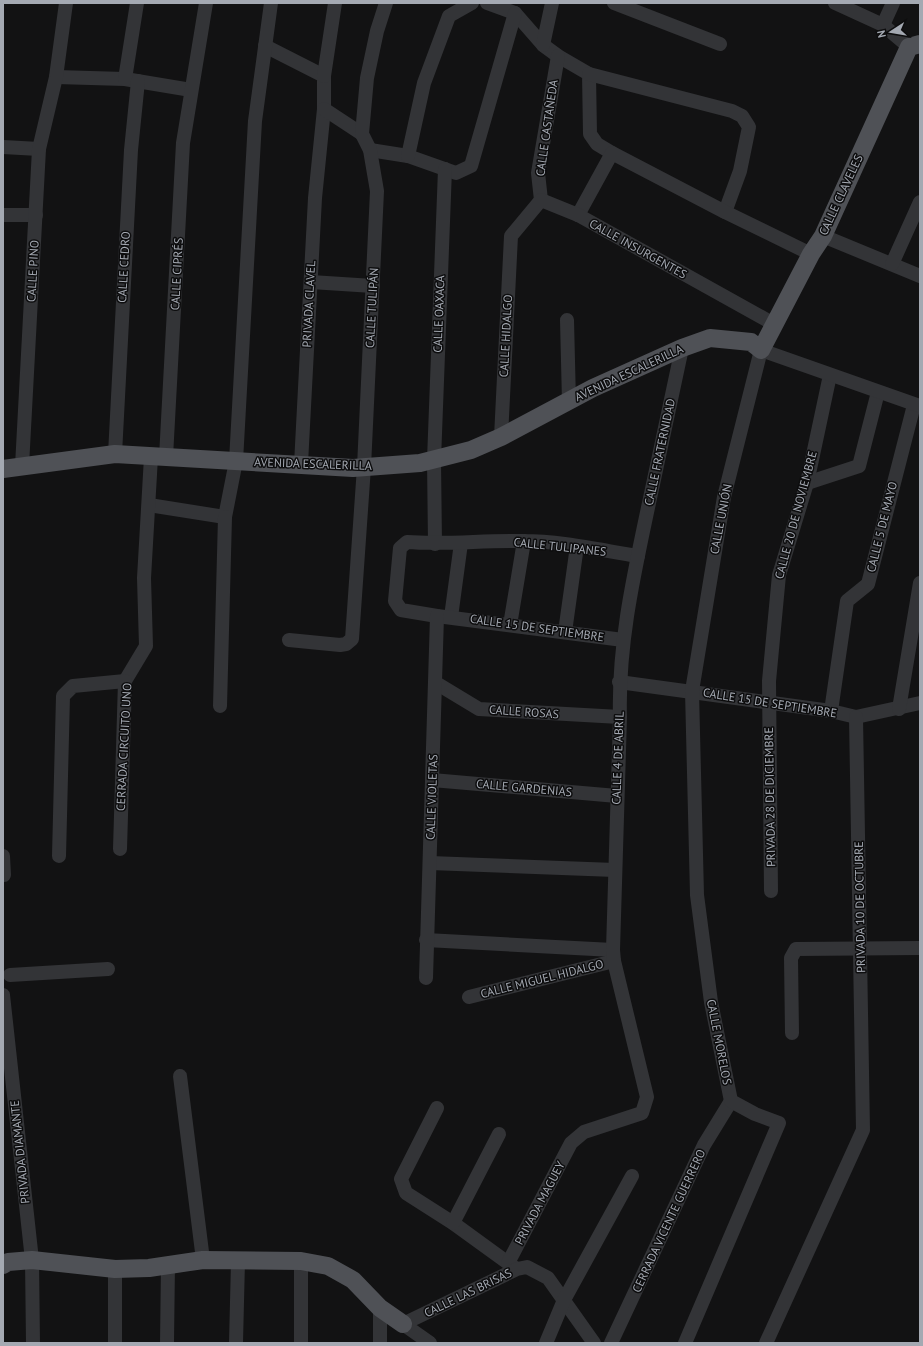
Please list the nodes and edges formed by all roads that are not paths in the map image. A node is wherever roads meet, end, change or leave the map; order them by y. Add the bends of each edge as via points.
1 (66, 3) edge
2 (137, 3) edge
3 (206, 3) edge
4 (271, 3) edge
5 (335, 3) edge
6 (386, 3) edge
7 (472, 3) edge
8 (487, 3) edge
9 (552, 3) edge
10 (614, 3) edge
11 (835, 3) edge
12 (893, 3) edge
13 (515, 13) junction
14 (883, 25) junction
15 (720, 44) dead end
16 (543, 45) junction
17 (265, 46) junction
18 (914, 46) edge
19 (558, 56) junction
20 (589, 74) junction
21 (324, 76) junction
22 (56, 77) junction
23 (132, 80) junction
24 (191, 90) junction
25 (324, 109) junction
26 (362, 134) junction
27 (3, 147) edge
28 (39, 149) junction
29 (370, 150) junction
30 (612, 153) junction
31 (408, 156) junction
32 (450, 171) junction
33 (541, 200) junction
34 (920, 202) edge
35 (725, 212) junction
36 (3, 215) edge
37 (578, 215) junction
38 (36, 216) junction
39 (823, 236) junction
40 (811, 254) junction
41 (892, 264) junction
42 (920, 276) edge
43 (311, 282) junction
44 (373, 286) junction
45 (567, 320) dead end
46 (774, 324) junction
47 (682, 348) junction
48 (761, 350) junction
49 (830, 375) junction
50 (878, 392) junction
51 (569, 402) junction
52 (917, 406) edge
53 (501, 437) junction
54 (115, 454) junction
55 (159, 457) junction
56 (434, 460) junction
57 (236, 461) junction
58 (301, 464) junction
59 (22, 466) junction
60 (364, 467) junction
61 (3, 469) edge
62 (807, 483) junction
63 (149, 506) junction
64 (225, 517) junction
65 (524, 541) junction
66 (461, 543) junction
67 (435, 544) junction
68 (577, 546) junction
69 (638, 556) junction
70 (920, 583) edge
71 (437, 616) junction
72 (451, 617) junction
73 (510, 625) junction
74 (565, 632) junction
75 (289, 640) dead end
76 (623, 640) junction
77 (126, 681) junction
78 (619, 682) junction
79 (436, 683) junction
80 (692, 691) junction
81 (920, 703) edge
82 (769, 704) junction
83 (220, 706) dead end
84 (899, 709) junction
85 (831, 711) junction
86 (620, 717) junction
87 (856, 717) junction
88 (432, 780) junction
89 (617, 796) junction
90 (120, 849) dead end
91 (3, 856) edge
92 (59, 856) dead end
93 (430, 863) junction
94 (614, 870) junction
95 (4, 875) edge
96 (771, 891) dead end
97 (426, 940) junction
98 (920, 948) edge
99 (861, 950) junction
100 (614, 955) junction
101 (108, 969) dead end
102 (7, 972) edge
103 (426, 978) dead end
104 (3, 995) edge
105 (469, 997) dead end
106 (792, 1033) dead end
107 (180, 1076) dead end
108 (731, 1101) junction
109 (437, 1108) dead end
110 (499, 1134) dead end
111 (571, 1143) joint
112 (632, 1176) dead end
113 (452, 1222) junction
114 (32, 1260) junction
115 (203, 1260) junction
116 (238, 1261) junction
117 (301, 1261) junction
118 (168, 1264) junction
119 (3, 1265) edge
120 (512, 1266) junction
121 (115, 1269) junction
122 (564, 1300) junction
123 (380, 1308) junction
124 (403, 1324) junction
125 (33, 1343) edge
126 (115, 1343) edge
127 (167, 1343) edge
128 (236, 1343) edge
129 (301, 1343) edge
130 (380, 1343) edge
131 (430, 1343) edge
132 (546, 1343) edge
133 (594, 1343) edge
134 (611, 1343) edge
135 (685, 1343) edge
136 (766, 1343) edge

1 - 22 street, CALLE PINO
2 - 23 street, CALLE CEDRO
3 - 24 street, CALLE CIPRÉS
4 - 17 street
5 - 21 street, PRIVADA CLAVEL
6 - 26 street via 367,78
7 - 31 street via 449,16 424,84
8 - 13 street
9 - 16 street
10 - 15 street
11 - 14 street
12 - 14 street
13 - 16 street
13 - 32 street via 471,166
14 - 18 street
16 - 19 street
17 - 21 street
17 - 57 street via 255,121
18 - 39 main road, CALLE CLAVELES
19 - 20 street
19 - 33 street, CALLE CASTAÑEDA via 538,172
20 - 30 street via 590,134 597,144
20 - 35 street via 732,111 742,116 749,126 740,171
21 - 25 street, PRIVADA CLAVEL
22 - 23 street
22 - 28 street, CALLE PINO
23 - 24 street
23 - 54 street, CALLE CEDRO via 131,150
24 - 55 street, CALLE CIPRÉS via 183,143
25 - 26 street
25 - 43 street, PRIVADA CLAVEL via 316,174
26 - 29 street, CALLE TULIPÁN
27 - 28 street
28 - 38 street, CALLE PINO
29 - 31 street
29 - 44 street, CALLE TULIPÁN via 377,191
30 - 35 street
30 - 37 street
31 - 32 street
32 - 56 street, CALLE OAXACA
33 - 37 street, CALLE INSURGENTES
33 - 53 street, CALLE HIDALGO via 511,236
34 - 41 street
35 - 40 street
36 - 38 street
37 - 46 street, CALLE INSURGENTES
38 - 59 street, CALLE PINO
39 - 40 main road, CALLE CLAVELES
39 - 41 street
40 - 46 main road, CALLE CLAVELES
41 - 42 street
43 - 44 street
43 - 58 street, PRIVADA CLAVEL
44 - 60 street, CALLE TULIPÁN
45 - 51 street
46 - 48 main road, CALLE CLAVELES
47 - 48 main road, AVENIDA ESCALERILLA via 710,338 751,342
47 - 51 main road, AVENIDA ESCALERILLA via 593,388
47 - 69 street, CALLE FRATERNIDAD
48 - 49 street
48 - 80 street, CALLE UNIÓN via 724,497
49 - 50 street
49 - 62 street, CALLE 20 DE NOVIEMBRE
50 - 52 street
50 - 62 street via 858,466
51 - 53 main road, AVENIDA ESCALERILLA
52 - 85 street, CALLE 5 DE MAYO via 868,584 847,601
53 - 56 main road, AVENIDA ESCALERILLA via 471,450
54 - 55 main road, AVENIDA ESCALERILLA
54 - 59 main road, AVENIDA ESCALERILLA
55 - 57 main road, AVENIDA ESCALERILLA
55 - 63 street, CALLE CIPRÉS
56 - 60 main road, AVENIDA ESCALERILLA
56 - 67 street, CALLE OAXACA
57 - 58 main road, AVENIDA ESCALERILLA
57 - 64 street
58 - 60 main road, AVENIDA ESCALERILLA
59 - 61 main road, AVENIDA ESCALERILLA
60 - 75 street, CALLE TULIPÁN via 352,639 340,645
62 - 82 street, CALLE 20 DE NOVIEMBRE via 779,575
63 - 64 street
63 - 77 street, CERRADA CIRCUITO UNO via 144,578 146,646
64 - 83 street
65 - 66 street, CALLE TULIPANES
65 - 68 street, CALLE TULIPANES
65 - 73 street
66 - 67 street, CALLE TULIPANES
66 - 72 street
67 - 71 street, CALLE TULIPANES via 407,542 400,548 395,601 401,610
68 - 69 street, CALLE TULIPANES
68 - 74 street
69 - 76 street, CALLE 4 DE ABRIL
70 - 84 street
71 - 72 street
71 - 79 street, CALLE VIOLETAS
72 - 73 street, CALLE 15 DE SEPTIEMBRE
73 - 74 street, CALLE 15 DE SEPTIEMBRE
74 - 76 street, CALLE 15 DE SEPTIEMBRE
76 - 78 street, CALLE 4 DE ABRIL
77 - 90 street, CERRADA CIRCUITO UNO
77 - 92 street via 73,686 63,696
78 - 80 street, CALLE 15 DE SEPTIEMBRE
78 - 86 street, CALLE 4 DE ABRIL
79 - 86 street, CALLE ROSAS via 479,710
79 - 88 street, CALLE VIOLETAS
80 - 82 street, CALLE 15 DE SEPTIEMBRE
80 - 108 street, CALLE MORELOS via 697,894 711,1002
81 - 84 street, CALLE 15 DE SEPTIEMBRE
82 - 85 street, CALLE 15 DE SEPTIEMBRE
82 - 96 street, PRIVADA 28 DE DICIEMBRE
84 - 87 street, CALLE 15 DE SEPTIEMBRE
85 - 87 street, CALLE 15 DE SEPTIEMBRE
86 - 89 street, CALLE 4 DE ABRIL
87 - 99 street, PRIVADA 10 DE OCTUBRE
88 - 89 street, CALLE GARDENIAS
88 - 93 street, CALLE VIOLETAS
89 - 94 street, CALLE 4 DE ABRIL
91 - 95 street
93 - 94 street
93 - 97 street, CALLE VIOLETAS
94 - 100 street, CALLE 4 DE ABRIL
97 - 100 street
97 - 103 street, CALLE VIOLETAS
98 - 99 street
99 - 106 street via 796,949 791,958
99 - 136 street, PRIVADA 10 DE OCTUBRE via 863,1130
100 - 105 street, CALLE MIGUEL HIDALGO
100 - 111 street, CALLE 4 DE ABRIL via 647,1097 642,1113 584,1132
101 - 102 street, PRIVADA DIAMANTE
102 - 104 street, PRIVADA DIAMANTE
104 - 114 street, PRIVADA DIAMANTE
107 - 115 street
108 - 134 street, CERRADA VICENTE GUERRERO via 704,1145
108 - 135 street, CALLE MORELOS via 755,1114 780,1123
109 - 113 street via 401,1179 406,1193
110 - 113 street
111 - 120 street, PRIVADA MAGUEY
112 - 122 street
113 - 120 street
114 - 119 main road via 8,1262
114 - 121 main road
114 - 125 street, PRIVADA DIAMANTE
115 - 116 main road
115 - 118 main road
116 - 117 main road
116 - 128 street
117 - 123 main road via 328,1266 352,1280
117 - 129 street
118 - 121 main road
118 - 127 street
120 - 122 street, CALLE LAS BRISAS via 527,1267 548,1278
120 - 124 street, CALLE LAS BRISAS
121 - 126 street
122 - 132 street
122 - 133 street, CALLE LAS BRISAS
123 - 124 main road
123 - 130 street
124 - 131 street

